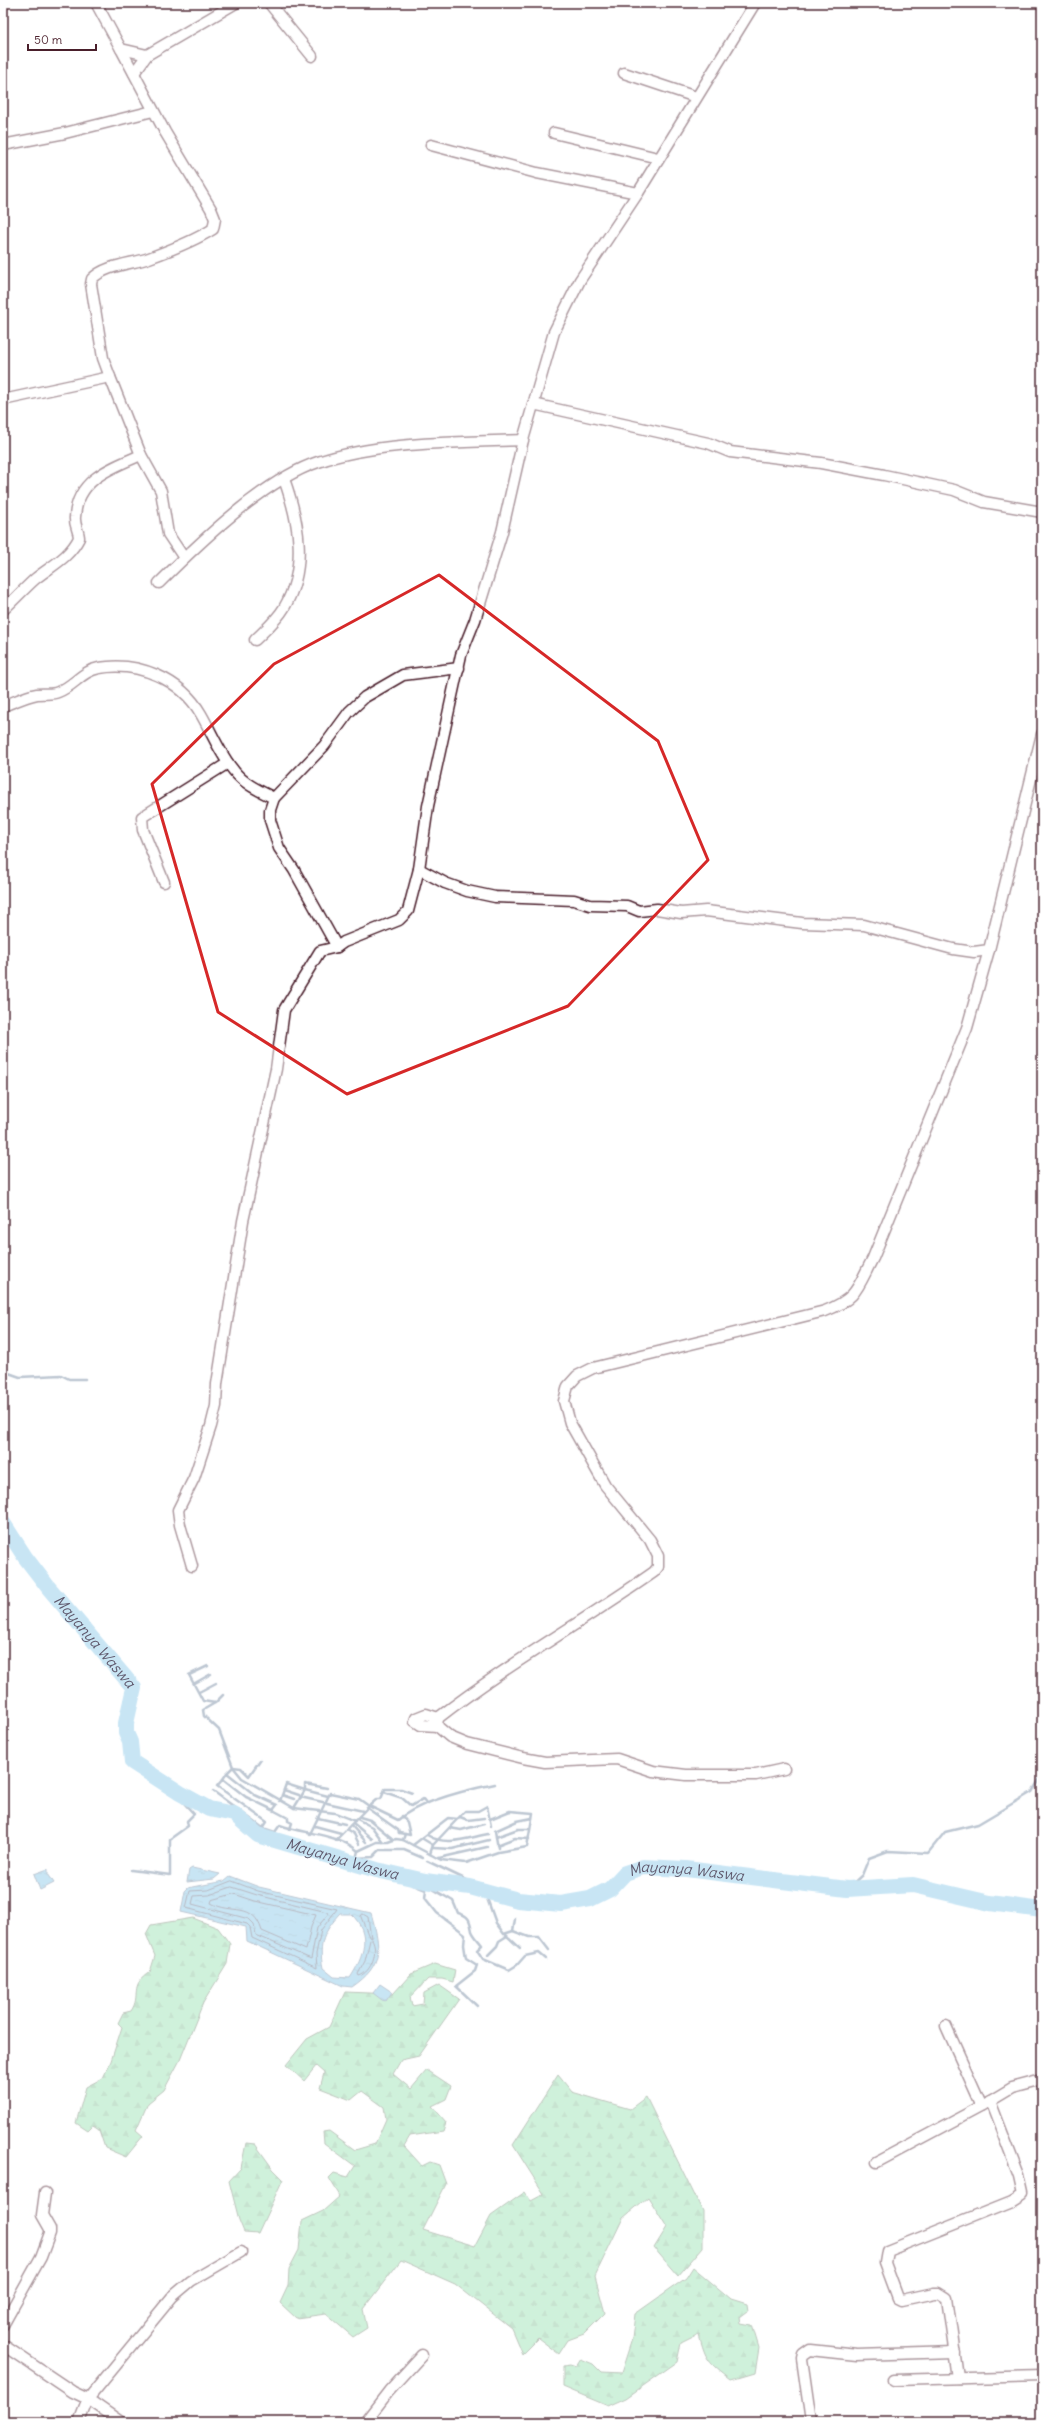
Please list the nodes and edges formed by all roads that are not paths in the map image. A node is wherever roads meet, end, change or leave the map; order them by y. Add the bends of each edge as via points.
1 (96, 3) edge
2 (236, 3) edge
3 (269, 3) edge
4 (754, 3) edge
5 (121, 49) junction
6 (147, 55) junction
7 (312, 56) dead end
8 (134, 73) junction
9 (624, 73) dead end
10 (696, 97) junction
11 (153, 111) junction
12 (554, 134) dead end
13 (3, 145) edge
14 (431, 145) dead end
15 (658, 158) junction
16 (638, 192) junction
17 (110, 377) junction
18 (3, 400) edge
19 (532, 404) junction
20 (523, 440) junction
21 (141, 455) junction
22 (284, 479) junction
23 (1042, 512) edge
24 (184, 558) junction
25 (159, 583) dead end
26 (3, 610) edge
27 (255, 640) dead end
28 (459, 668) junction
29 (3, 706) edge
30 (1042, 734) edge
31 (228, 763) junction
32 (274, 798) junction
33 (419, 869) junction
34 (164, 882) dead end
35 (337, 947) junction
36 (988, 950) junction
37 (192, 1566) dead end
38 (784, 1769) dead end
39 (946, 2026) dead end
40 (1042, 2080) edge
41 (986, 2103) junction
42 (877, 2162) dead end
43 (45, 2193) dead end
44 (241, 2252) dead end
45 (3, 2325) edge
46 (3, 2345) edge
47 (955, 2352) junction
48 (422, 2355) dead end
49 (1042, 2376) edge
50 (958, 2378) junction
51 (894, 2380) dead end
52 (88, 2399) junction
53 (79, 2422) edge
54 (122, 2422) edge
55 (365, 2422) edge
56 (811, 2422) edge

1 - 5 street
2 - 6 street
3 - 7 street
4 - 10 street
5 - 6 street
5 - 8 street
6 - 8 street
8 - 11 street
9 - 10 street
10 - 15 street
11 - 13 street via 65,133
11 - 17 street via 204,194 215,219 215,225 214,229 195,240 101,273 92,279 99,335
12 - 15 street
14 - 16 street via 537,173
15 - 16 street
16 - 19 street via 566,306 554,332
17 - 18 street
17 - 21 street
19 - 20 street
19 - 23 street via 708,443 730,452 884,475 954,490 984,502
20 - 22 street via 367,451 317,462
20 - 28 street via 502,532 475,620 461,654
21 - 24 street via 161,491 168,534
21 - 26 street via 102,472 90,481 76,505 75,523 79,535 76,543 63,560 36,578
22 - 24 street via 238,511
22 - 27 street via 299,535 298,564 284,609
24 - 25 street
28 - 32 street via 403,674 365,697 349,712 324,746
28 - 33 street via 430,799
29 - 31 street via 37,694 59,692 83,673 98,668 131,667 159,676 184,693 200,713
30 - 36 street
31 - 32 street via 244,781
31 - 34 street via 142,817 143,830
32 - 35 street via 270,810 275,839
33 - 35 street via 408,912 399,920
33 - 36 street via 467,891 495,897 574,900 590,905 627,906 639,911 706,911 802,923 864,924 953,949 974,952
35 - 37 street via 320,951 284,1010 276,1069 243,1221 217,1384 216,1406 194,1478 178,1510
36 - 38 street via 967,1028 873,1258 854,1293 849,1300 825,1312 619,1361 583,1372 571,1381 564,1401 570,1423 606,1485 650,1540 658,1556 658,1567 615,1600 524,1658 437,1722 450,1737 468,1744 545,1762 617,1759 654,1771 686,1774 756,1775
39 - 41 street
40 - 41 street via 1020,2084
41 - 42 street
41 - 47 street via 1019,2176 1024,2194 887,2251 885,2259 898,2298 902,2300 934,2293 947,2298
43 - 45 street via 42,2215 50,2233 41,2257
44 - 52 street via 191,2281 172,2296
46 - 52 street via 73,2392
47 - 50 street
47 - 56 street via 857,2355 810,2350 803,2354 802,2360
48 - 55 street
49 - 50 street
50 - 51 street
52 - 53 street
52 - 54 street

